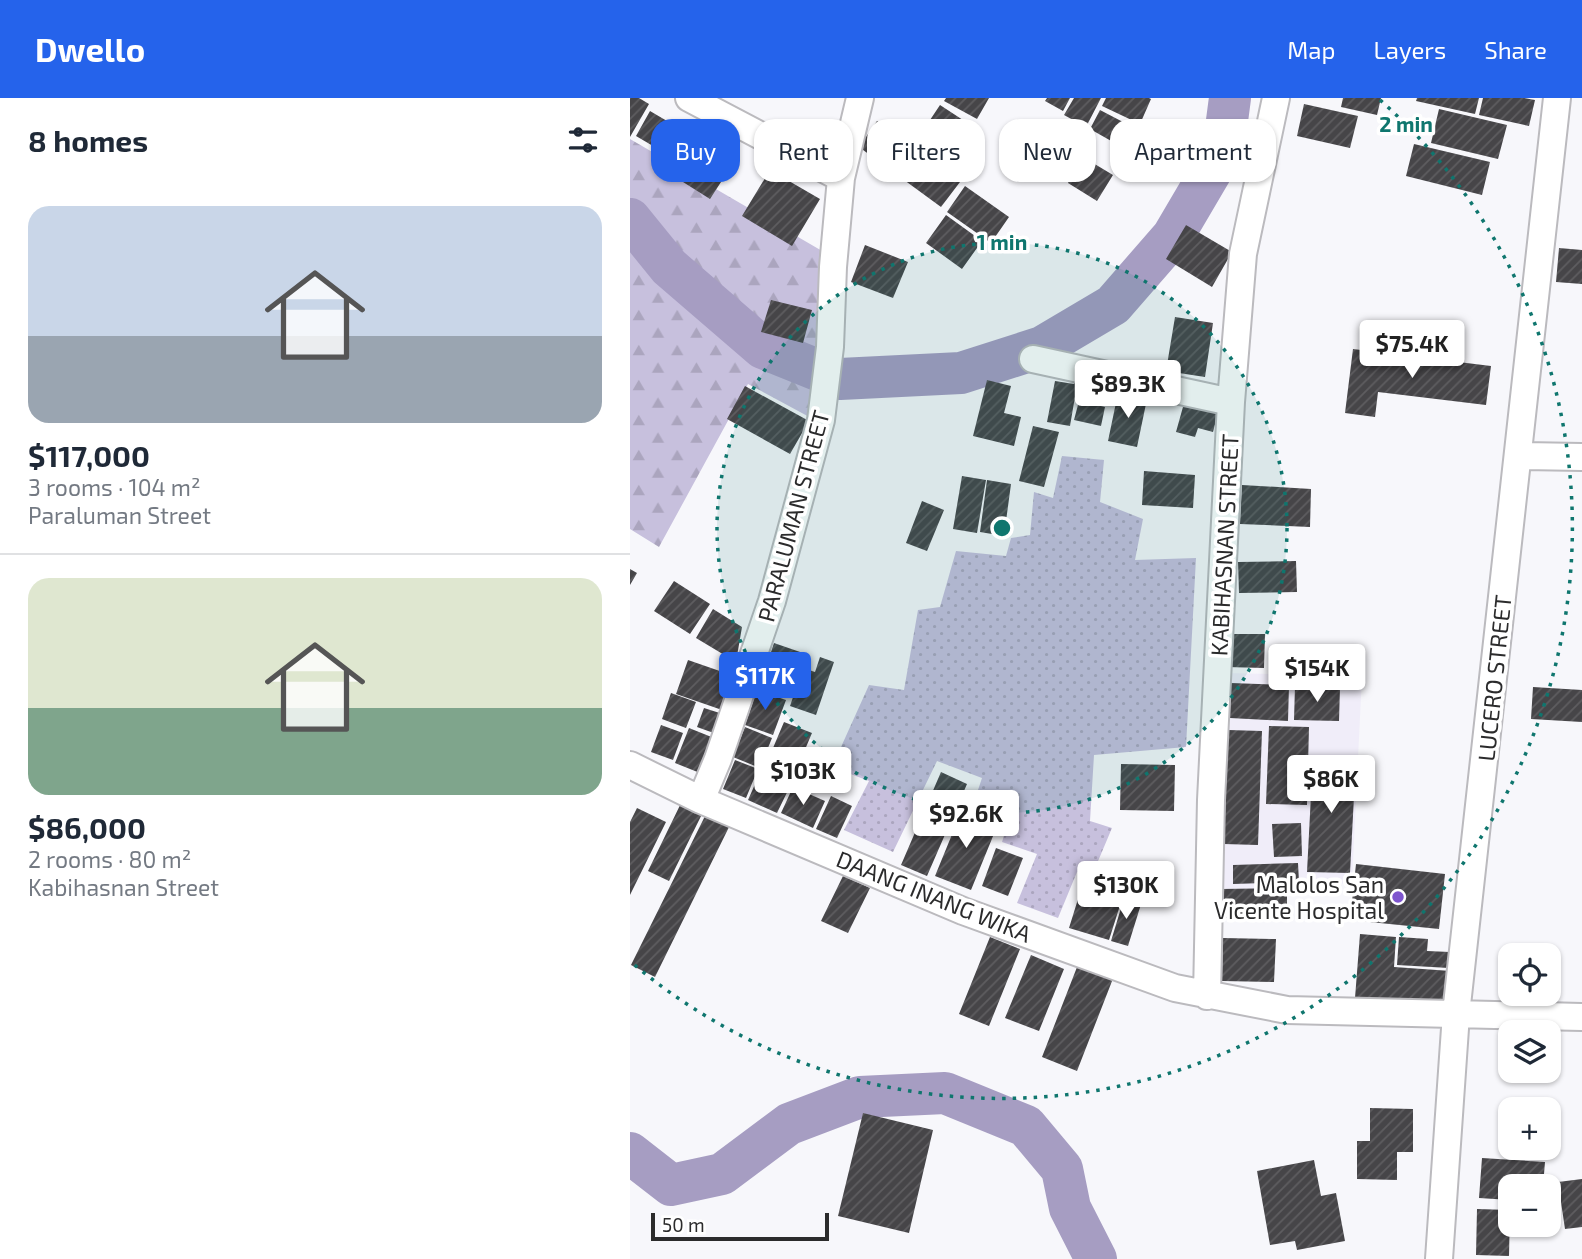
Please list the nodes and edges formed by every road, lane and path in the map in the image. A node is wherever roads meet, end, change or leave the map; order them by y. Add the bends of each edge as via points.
1 (689, 98) edge
2 (860, 98) edge
3 (1276, 98) edge
4 (1557, 98) edge
5 (853, 127) edge
6 (754, 132) edge
7 (841, 182) edge
8 (1032, 359) dead end
9 (1231, 402) junction
10 (1519, 456) junction
11 (1582, 457) edge
12 (630, 765) edge
13 (701, 800) junction
14 (1208, 996) junction
15 (1456, 1014) junction
16 (1582, 1017) edge
17 (1439, 1259) edge

1 - 6 street
2 - 5 street, PARALUMAN STREET
3 - 9 street, KABIHASNAN STREET via 1243,254
4 - 10 street, LUCERO STREET
7 - 13 street, PARALUMAN STREET via 821,420 772,601
8 - 9 street
9 - 14 street, KABIHASNAN STREET via 1211,800
10 - 11 street
10 - 15 street, LUCERO STREET
12 - 13 street, DAANG INANG WIKA
13 - 14 street, DAANG INANG WIKA via 963,911
14 - 15 street, DAANG INANG WIKA via 1287,1010
15 - 16 street, DAANG INANG WIKA
15 - 17 street, LUCERO STREET

